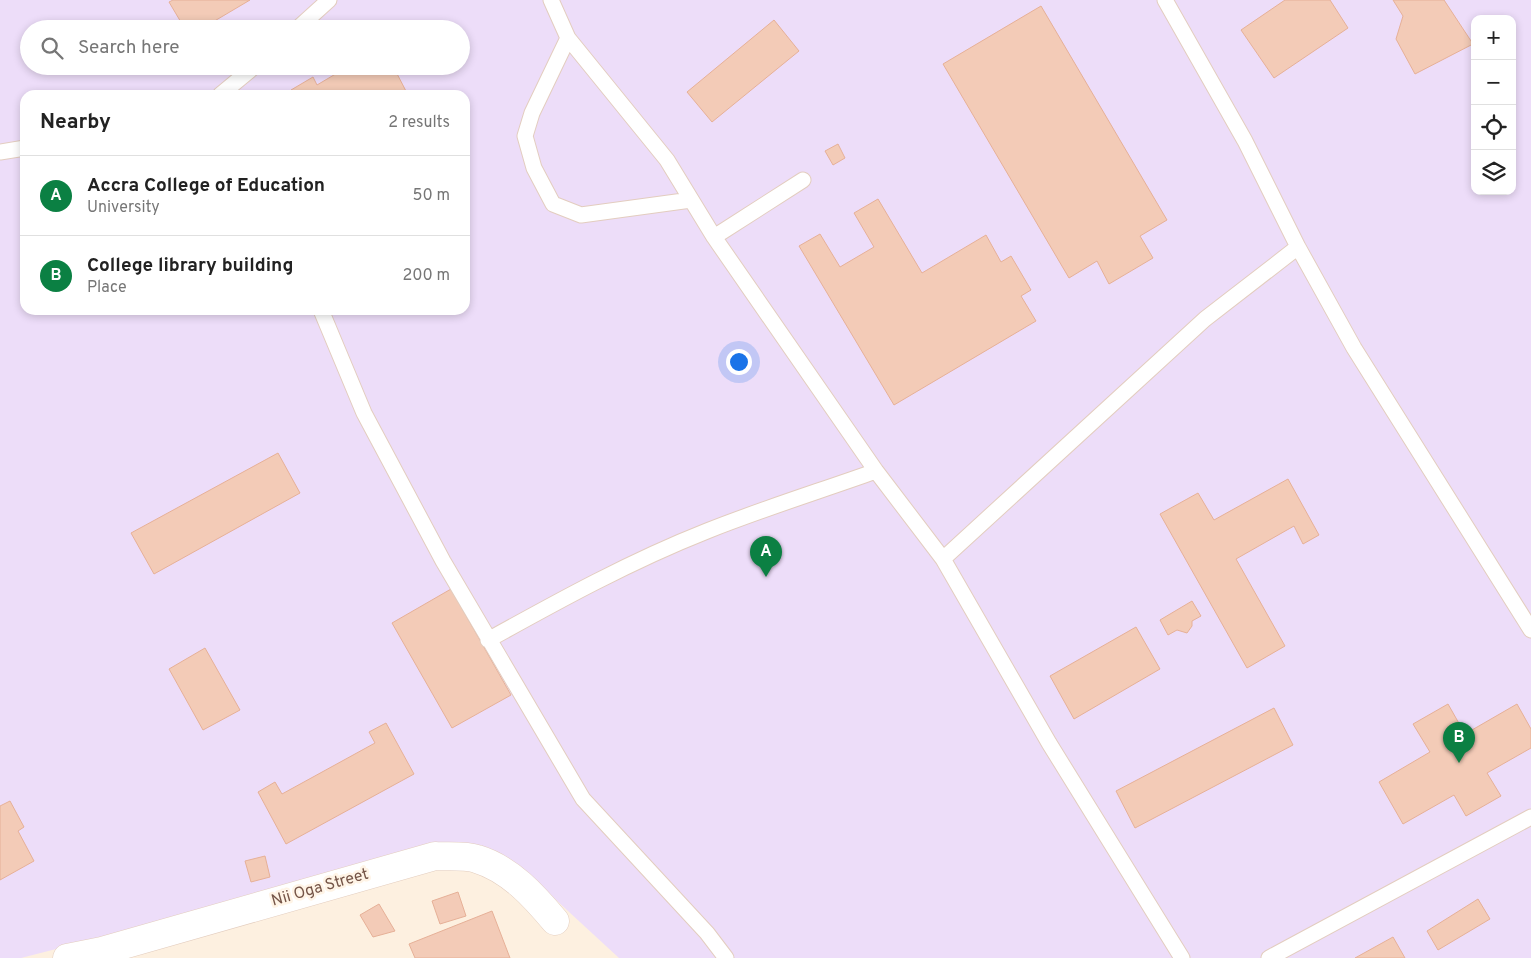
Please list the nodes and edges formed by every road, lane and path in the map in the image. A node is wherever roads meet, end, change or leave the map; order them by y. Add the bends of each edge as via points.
1 (329, 0) edge
2 (551, 0) edge
3 (1165, 0) edge
4 (307, 20) edge
5 (568, 38) junction
6 (248, 75) edge
7 (235, 90) edge
8 (20, 149) edge
9 (0, 152) edge
10 (803, 180) dead end
11 (691, 200) junction
12 (714, 237) junction
13 (1298, 247) junction
14 (323, 315) edge
15 (876, 471) junction
16 (943, 559) junction
17 (1531, 630) edge
18 (488, 640) junction
19 (1531, 817) edge
20 (555, 921) dead end
21 (67, 958) edge
22 (726, 958) edge
23 (1182, 958) edge
24 (1269, 958) edge

1 - 4 lane
2 - 5 lane
3 - 13 lane via 1245,141
5 - 11 lane via 667,160
5 - 11 lane via 532,113 525,136 534,168 553,204 581,215
6 - 7 lane
8 - 9 lane
10 - 12 lane
11 - 12 lane
12 - 15 lane
13 - 16 lane via 1205,319
13 - 17 lane via 1354,348
14 - 18 lane via 364,413
15 - 16 lane
15 - 18 lane via 707,531 628,566
16 - 23 lane via 1049,742
18 - 22 lane via 583,799 707,933
19 - 24 lane
20 - 21 street, Nii Oga Street via 538,900 510,876 477,859 435,856 102,951

